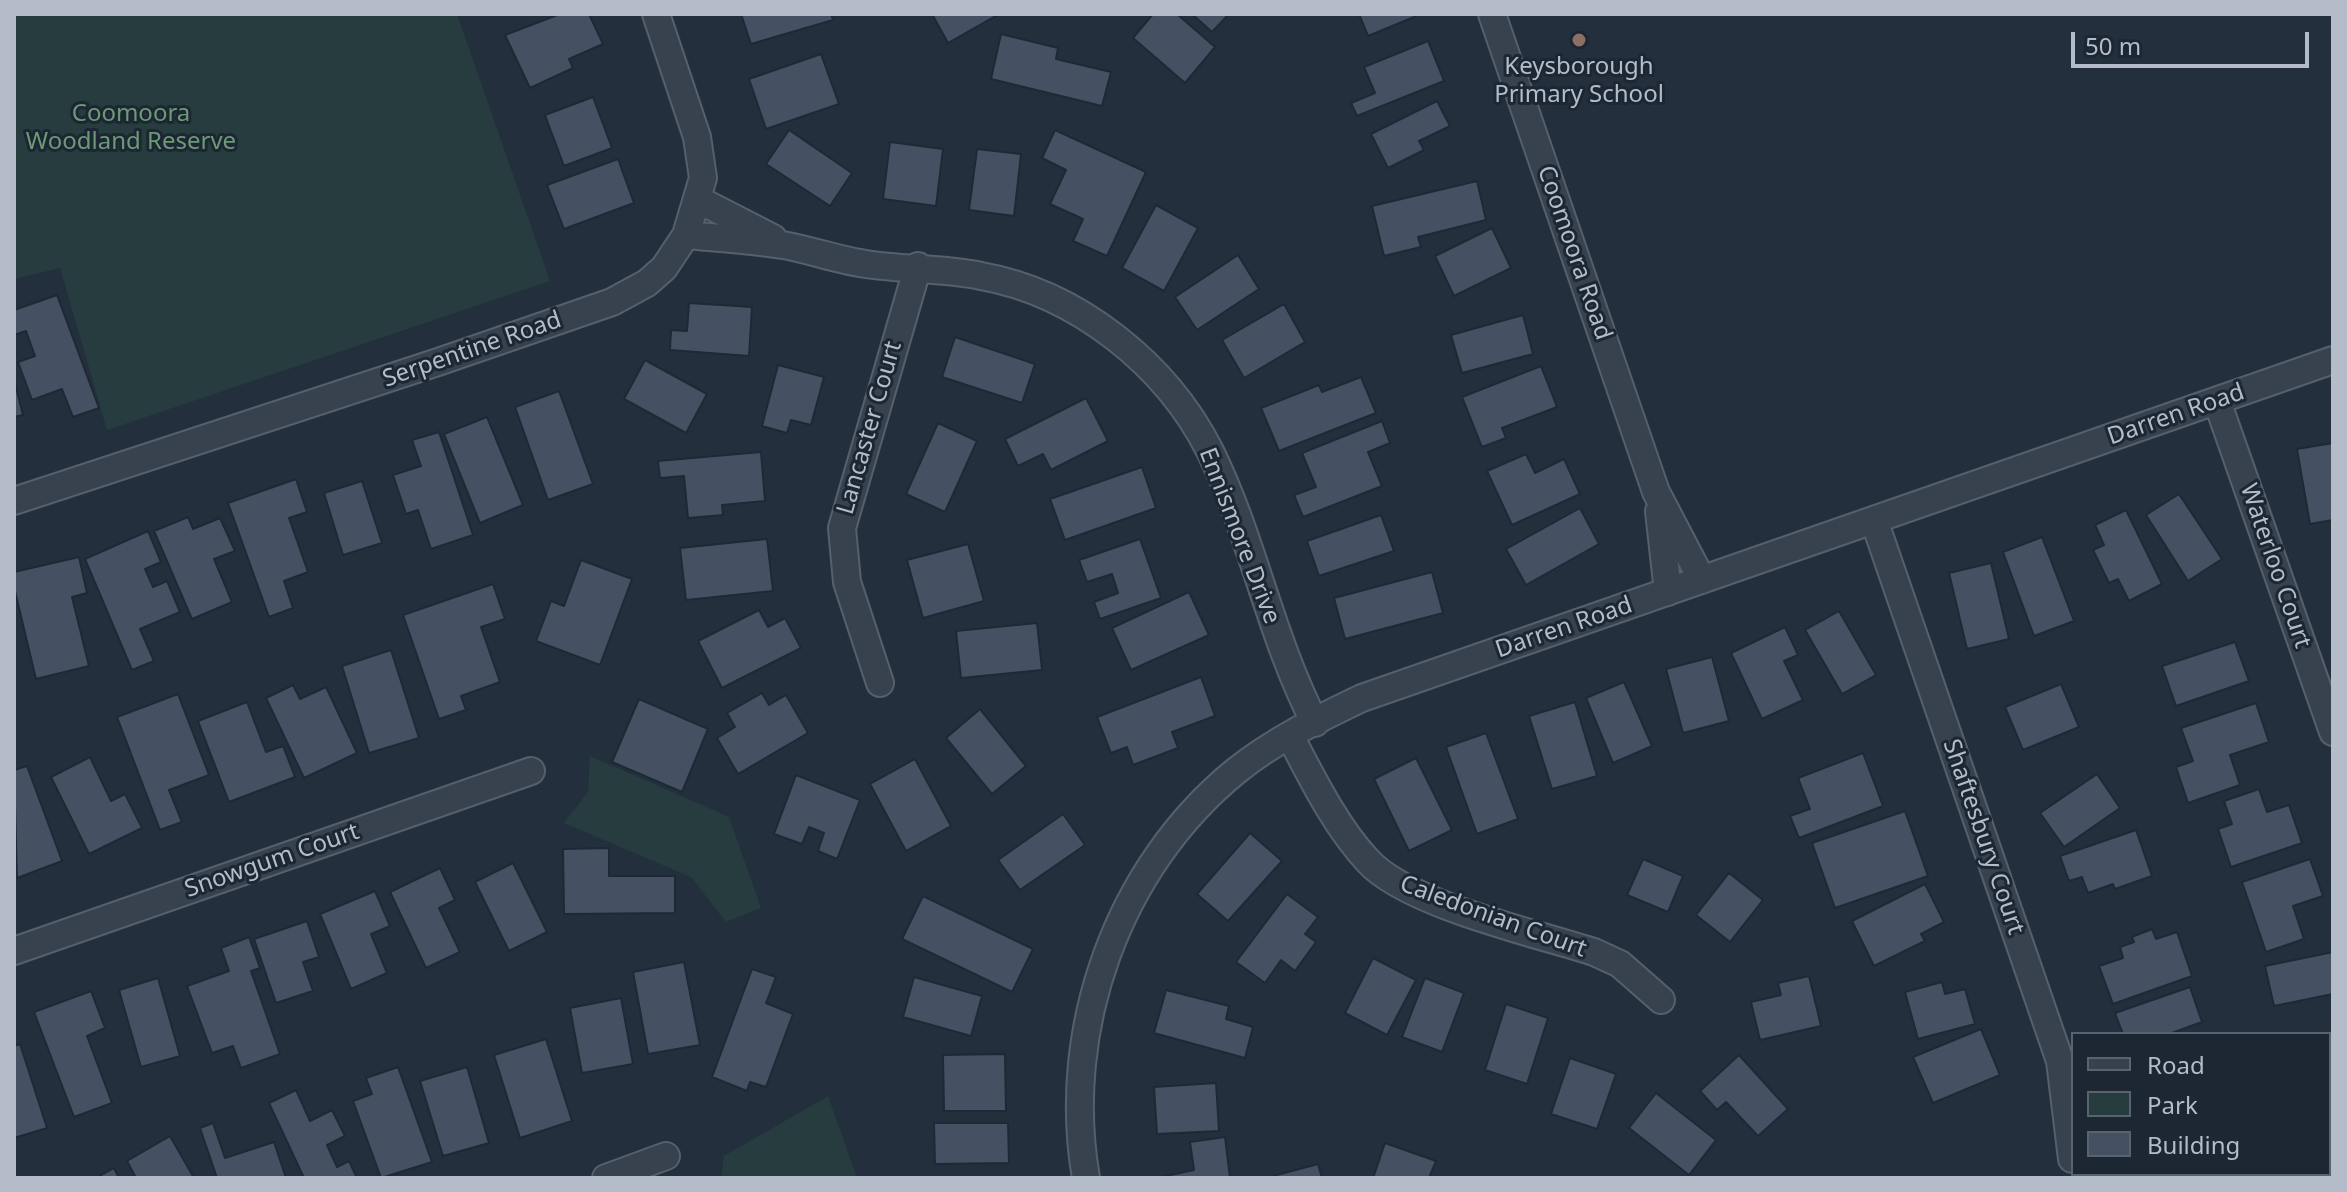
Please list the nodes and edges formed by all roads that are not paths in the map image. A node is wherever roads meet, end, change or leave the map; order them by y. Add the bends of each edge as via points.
1 (656, 14) edge
2 (1492, 14) edge
3 (699, 200) junction
4 (686, 235) junction
5 (786, 246) junction
6 (918, 266) junction
7 (2333, 360) edge
8 (2217, 401) junction
9 (1656, 492) junction
10 (14, 501) edge
11 (1874, 520) junction
12 (1702, 580) junction
13 (1668, 592) junction
14 (880, 683) dead end
15 (1315, 723) junction
16 (2333, 732) edge
17 (1290, 736) junction
18 (531, 771) dead end
19 (14, 951) edge
20 (1661, 1000) dead end
21 (2071, 1151) edge
22 (666, 1156) dead end
23 (606, 1178) edge
24 (1086, 1178) edge

1 - 3 street, Serpentine Road via 697,137 703,178
2 - 9 street, Coomoora Road
3 - 4 street, Serpentine Road
3 - 5 street, Ennismore Drive
4 - 5 street, Ennismore Drive
4 - 10 street, Serpentine Road via 664,268 612,302
5 - 6 street, Ennismore Drive via 869,265
6 - 14 street, Lancaster Court via 842,528 847,582
6 - 15 street, Ennismore Drive via 1018,285 1074,310 1127,347 1171,393 1210,452 1288,671
7 - 8 street, Darren Road
8 - 11 street, Darren Road
8 - 16 street, Waterloo Court
9 - 12 street, Coomoora Road
9 - 13 street, Coomoora Road
11 - 12 street, Darren Road
11 - 21 street, Shaftesbury Court via 2060,1061
12 - 13 street, Darren Road
13 - 15 street, Darren Road via 1362,698
15 - 17 street, Darren Road
17 - 20 street, Caledonian Court via 1348,835 1382,874 1426,898 1594,952 1620,964
17 - 24 street, Darren Road via 1211,793 1180,828 1122,917 1097,983 1084,1040 1079,1100
18 - 19 street, Snowgum Court
22 - 23 street

